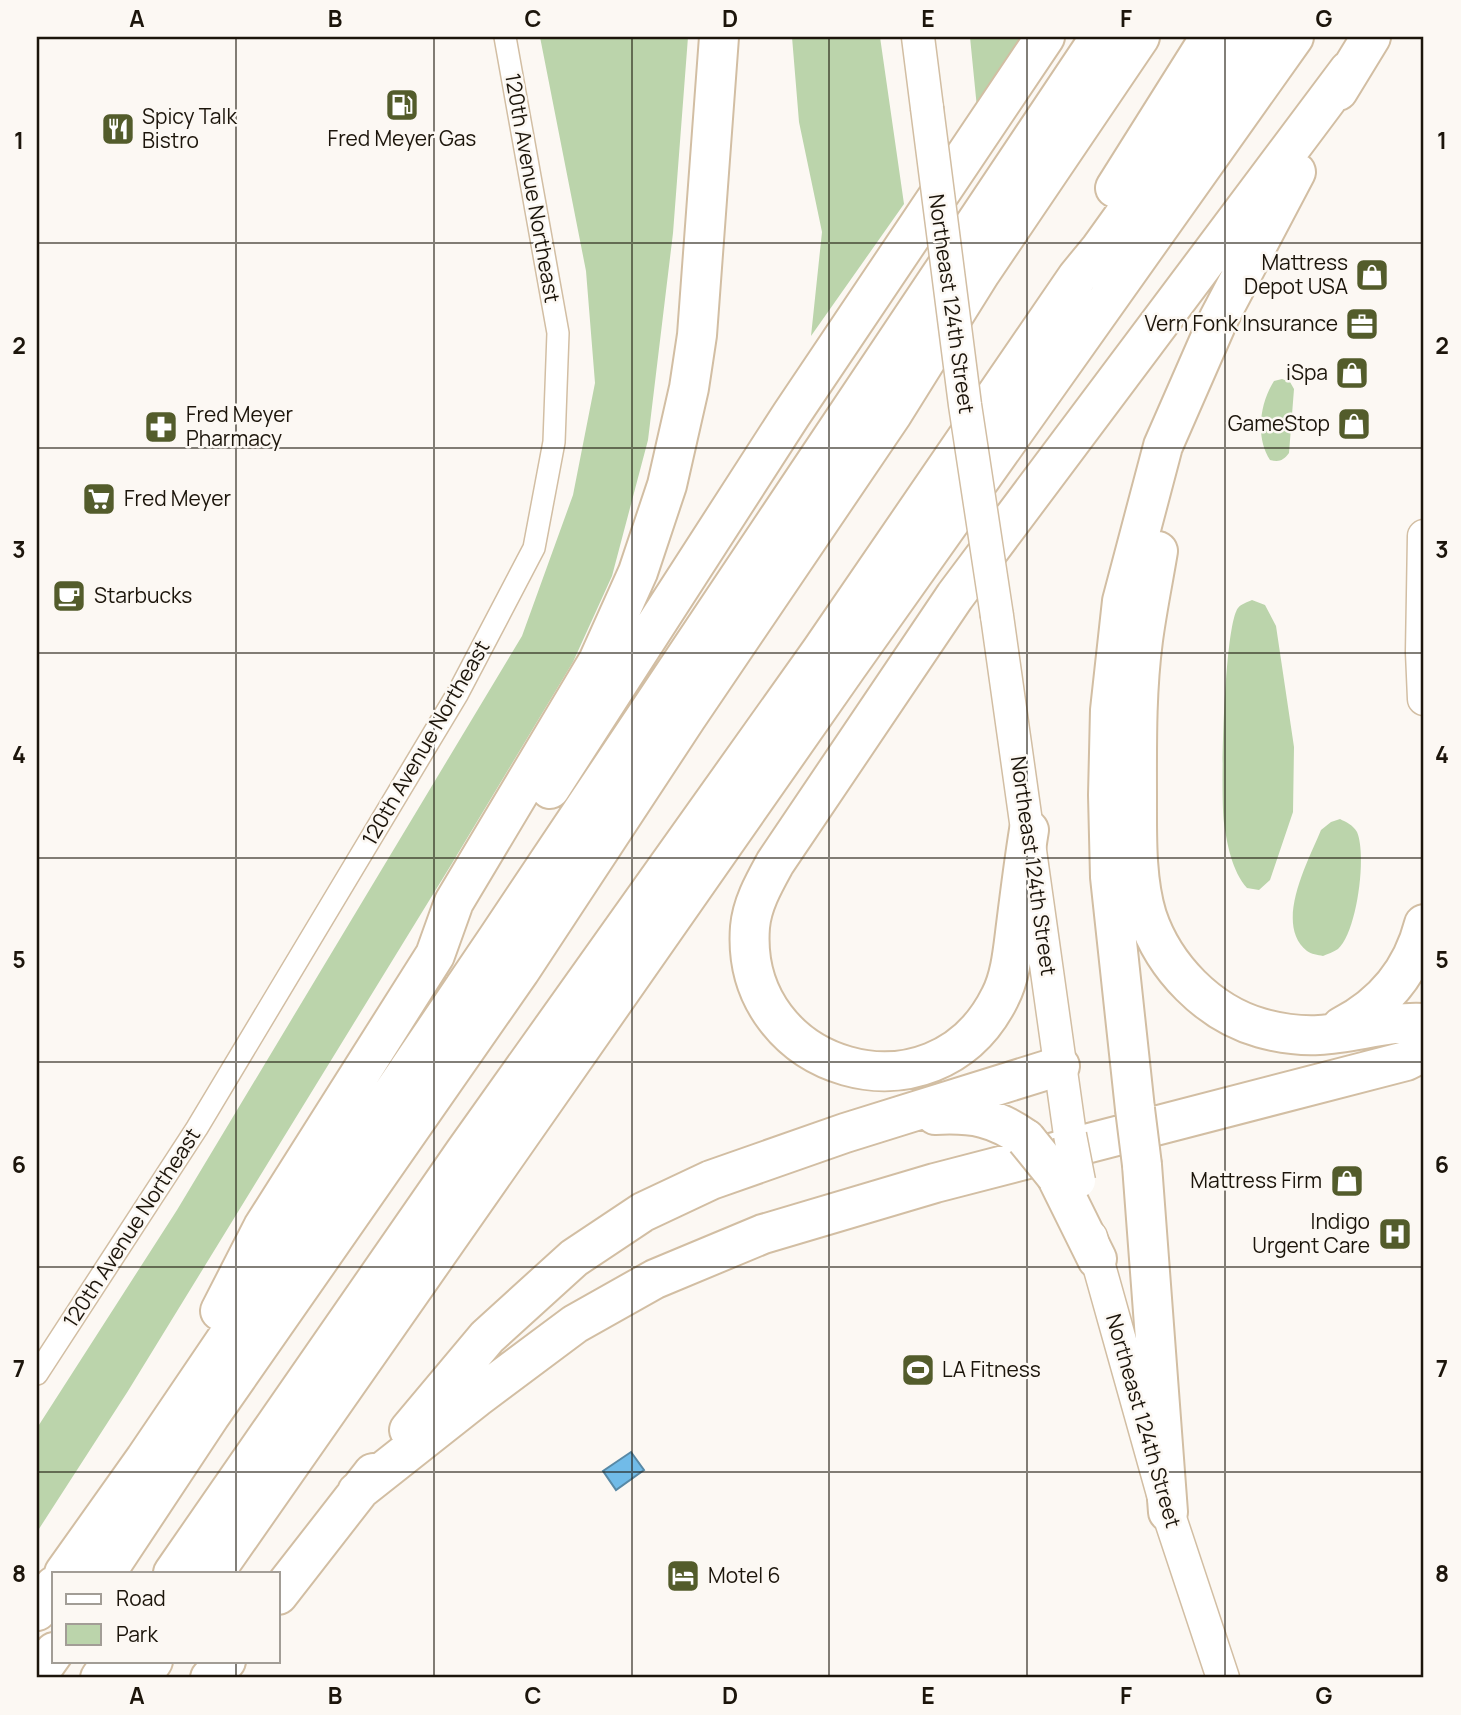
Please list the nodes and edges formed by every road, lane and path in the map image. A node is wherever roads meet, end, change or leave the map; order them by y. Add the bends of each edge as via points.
1 (505, 37) edge
2 (719, 37) edge
3 (918, 37) edge
4 (1045, 37) edge
5 (1100, 37) edge
6 (1140, 37) edge
7 (1168, 37) edge
8 (1210, 37) edge
9 (1252, 37) edge
10 (1294, 37) edge
11 (1371, 37) edge
12 (1349, 70) junction
13 (1065, 147) junction
14 (1077, 277) junction
15 (1219, 318) junction
16 (1424, 536) edge
17 (1424, 699) edge
18 (1029, 830) junction
19 (1424, 924) edge
20 (435, 955) junction
21 (1424, 1023) edge
22 (1319, 1035) junction
23 (1424, 1052) edge
24 (1060, 1066) junction
25 (901, 1116) junction
26 (1067, 1178) junction
27 (1097, 1259) joint
28 (37, 1374) edge
29 (145, 1459) junction
30 (357, 1492) junction
31 (1168, 1512) junction
32 (65, 1572) edge
33 (107, 1572) edge
34 (174, 1572) edge
35 (215, 1572) edge
36 (52, 1589) edge
37 (280, 1592) edge
38 (37, 1611) edge
39 (52, 1655) edge
40 (111, 1662) edge
41 (152, 1662) edge
42 (225, 1662) edge
43 (37, 1676) edge
44 (100, 1678) edge
45 (141, 1678) edge
46 (210, 1678) edge
47 (1223, 1678) edge

1 - 28 street, 120th Avenue Northeast via 558,333 554,442 534,548 458,693 211,1104
2 - 20 highway via 697,335 690,388 663,498 638,572 598,661 454,902
3 - 18 main road, Northeast 124th Street, bridge via 961,378
4 - 20 highway via 791,415 472,909
5 - 29 highway
6 - 13 highway
7 - 13 highway via 1113,110
8 - 14 highway via 1112,193
9 - 14 highway
10 - 35 highway
11 - 12 highway
12 - 15 highway
12 - 18 highway via 956,596 775,863 758,895 750,925 750,951 755,978 783,1028 805,1048 856,1070 907,1069 954,1050 976,1032 1000,997 1011,958
13 - 33 highway via 520,971
14 - 34 highway
15 - 22 highway via 1160,534 1143,643 1137,758 1141,887 1157,939 1170,962 1202,996 1224,1012 1259,1027
15 - 31 highway, bridge via 1163,446 1122,601 1110,710 1110,877 1142,1165
16 - 17 main road
18 - 24 main road, Northeast 124th Street
19 - 22 highway via 1413,957 1390,991 1361,1016
20 - 29 highway via 263,1227
21 - 22 highway via 1400,1022
23 - 30 highway via 1406,1061 935,1183 751,1239 655,1279 575,1324
24 - 25 highway
24 - 26 main road, Northeast 124th Street, bridge via 1070,1135
25 - 26 highway, bridge via 985,1117 1026,1139
25 - 30 highway via 711,1181 643,1212 574,1258 487,1337
26 - 27 highway
27 - 31 main road, Northeast 124th Street
29 - 32 highway
30 - 37 highway
31 - 47 main road, Northeast 124th Street
36 - 38 highway
39 - 43 highway
40 - 44 highway
41 - 45 highway
42 - 46 highway

